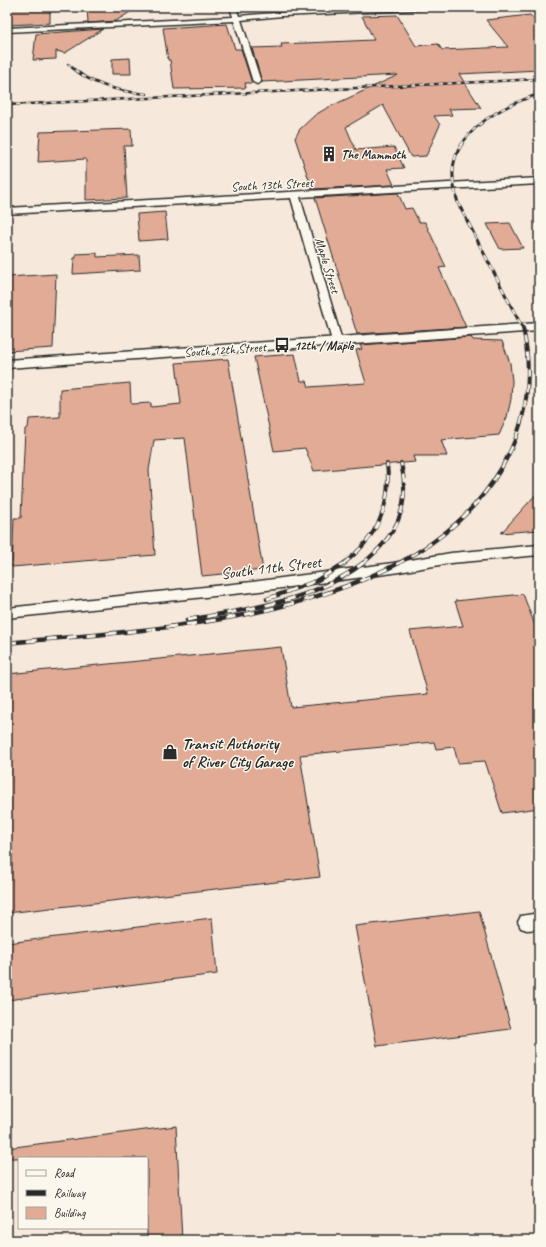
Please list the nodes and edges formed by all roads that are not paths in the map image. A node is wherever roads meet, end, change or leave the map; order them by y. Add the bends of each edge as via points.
1 (233, 7) edge
2 (434, 7) edge
3 (388, 8) edge
4 (236, 18) junction
5 (7, 30) edge
6 (257, 82) dead end
7 (539, 182) edge
8 (294, 196) junction
9 (7, 211) edge
10 (539, 326) edge
11 (338, 341) junction
12 (7, 364) edge
13 (539, 550) edge
14 (7, 613) edge

1 - 4 street
2 - 3 street
3 - 4 street
4 - 5 street
4 - 6 street
7 - 8 street, South 13th Street
8 - 9 street, South 13th Street
8 - 11 street, Maple Street
10 - 11 street, South 12th Street
11 - 12 street, South 12th Street
13 - 14 street, South 11th Street via 451,558 252,587

